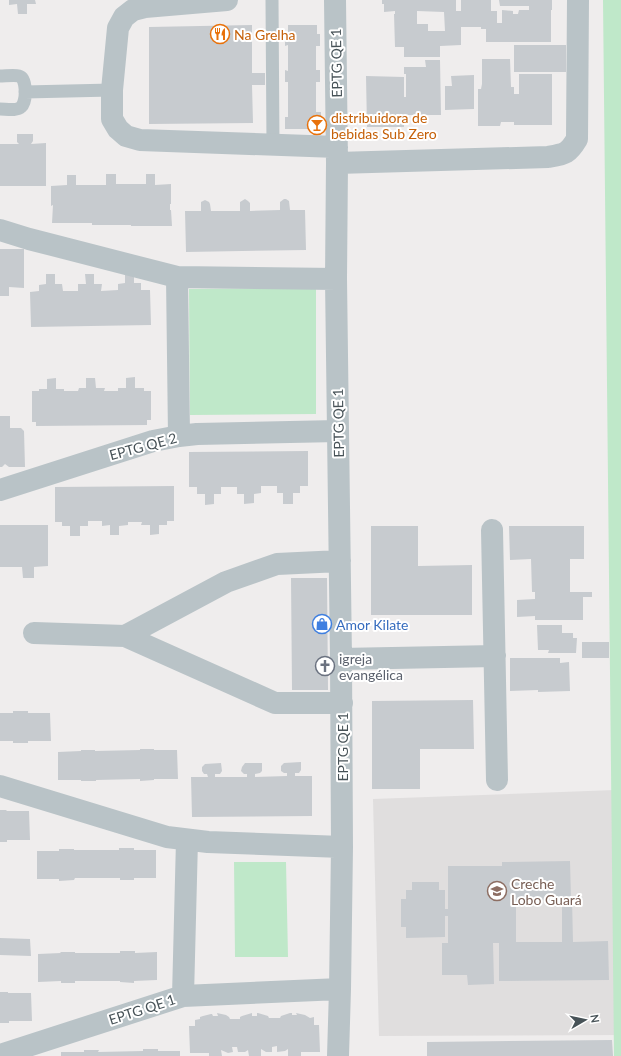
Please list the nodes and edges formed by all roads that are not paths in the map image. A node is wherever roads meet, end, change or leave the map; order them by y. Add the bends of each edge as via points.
1 (227, 0) edge
2 (272, 0) edge
3 (335, 0) edge
4 (578, 0) edge
5 (0, 76) edge
6 (112, 90) junction
7 (25, 92) junction
8 (0, 109) edge
9 (273, 145) junction
10 (337, 155) junction
11 (0, 230) edge
12 (177, 277) junction
13 (336, 279) junction
14 (338, 431) junction
15 (178, 436) junction
16 (0, 490) edge
17 (492, 530) dead end
18 (340, 561) junction
19 (34, 633) dead end
20 (125, 636) junction
21 (495, 656) junction
22 (341, 658) junction
23 (342, 703) junction
24 (497, 780) dead end
25 (0, 786) edge
26 (187, 840) junction
27 (342, 847) junction
28 (340, 989) junction
29 (183, 996) junction
30 (0, 1055) edge
31 (338, 1056) edge

1 - 6 street via 145,7 133,10 124,17 118,28
2 - 9 lane
3 - 10 street, EPTG QE 1
4 - 10 street via 577,139 571,150 548,157
5 - 7 lane via 19,76 24,82
6 - 7 lane
6 - 9 street via 112,119 126,136 140,140
7 - 8 lane via 25,102 19,109
9 - 10 street
10 - 13 street, EPTG QE 1
11 - 12 street
12 - 13 street
12 - 15 street
13 - 14 street, EPTG QE 1
14 - 15 street, EPTG QE 2
14 - 18 street, EPTG QE 1
15 - 16 street, EPTG QE 2 via 153,441
17 - 21 street
18 - 20 street via 277,564 226,582
18 - 22 street, EPTG QE 1
19 - 20 street
20 - 23 street via 274,702
21 - 22 street
21 - 24 street
22 - 23 street, EPTG QE 1
23 - 27 street, EPTG QE 1
25 - 26 street via 167,837
26 - 27 street
26 - 29 street
27 - 28 street, EPTG QE 1
28 - 29 street, EPTG QE 1
28 - 31 street
29 - 30 street, EPTG QE 1

